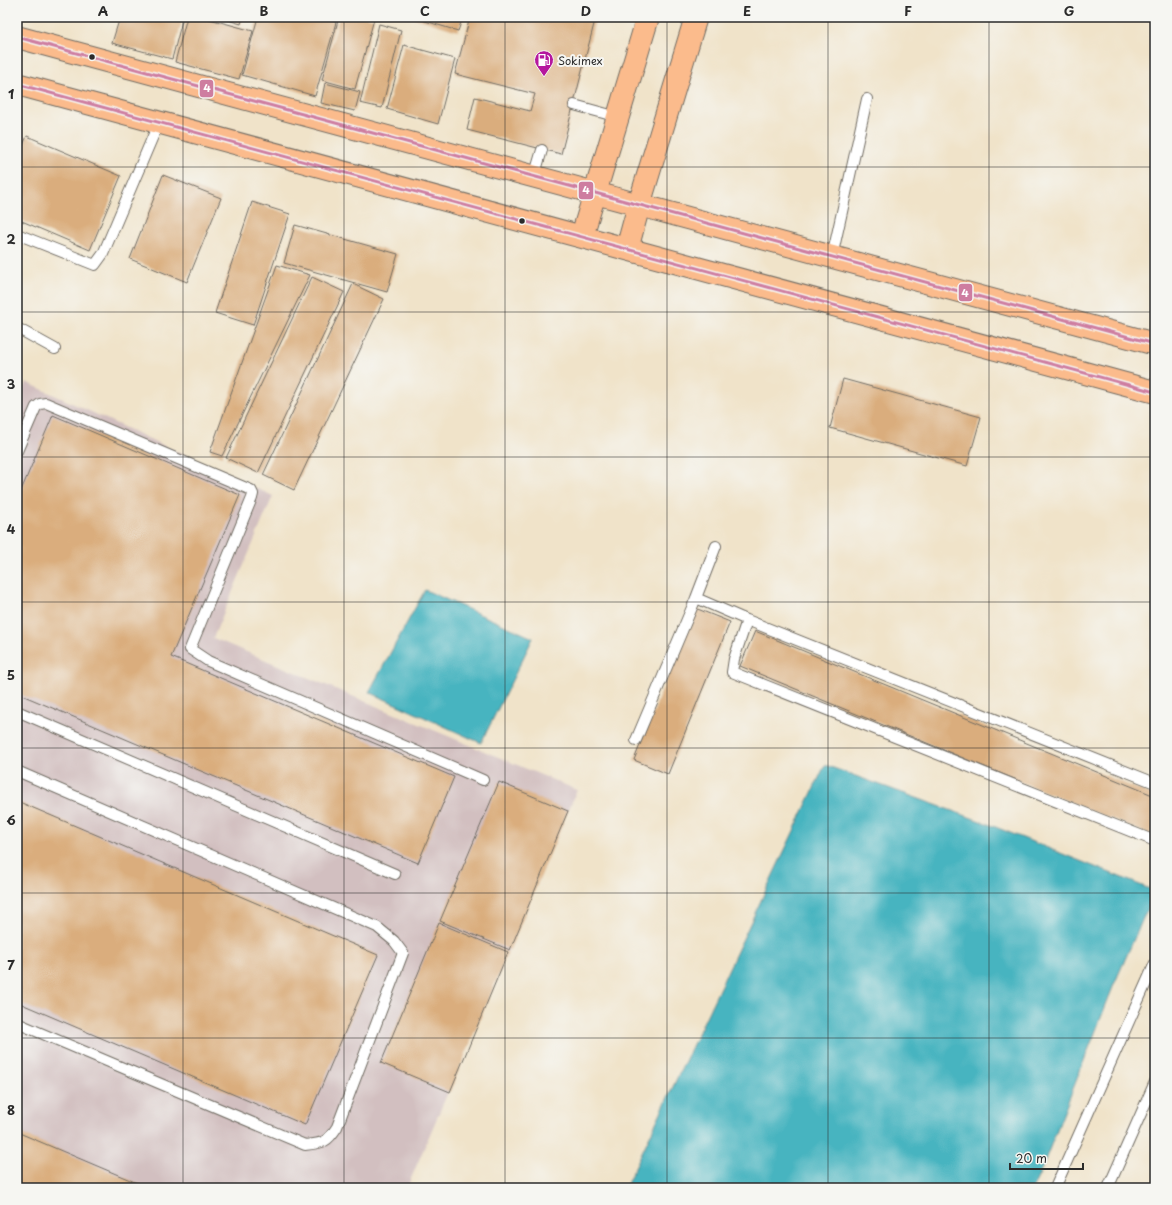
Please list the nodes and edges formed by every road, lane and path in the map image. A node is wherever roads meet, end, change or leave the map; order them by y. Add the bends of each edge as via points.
1 (648, 17) edge
2 (696, 17) edge
3 (17, 37) edge
4 (17, 84) edge
5 (867, 99) dead end
6 (574, 105) dead end
7 (618, 117) junction
8 (160, 122) junction
9 (542, 150) dead end
10 (534, 176) junction
11 (595, 193) junction
12 (639, 204) junction
13 (17, 234) edge
14 (582, 236) junction
15 (627, 249) junction
16 (832, 257) junction
17 (17, 328) edge
18 (1155, 344) edge
19 (55, 349) dead end
20 (1155, 392) edge
21 (17, 451) edge
22 (716, 546) dead end
23 (696, 598) junction
24 (747, 620) junction
25 (17, 711) edge
26 (636, 740) dead end
27 (17, 771) edge
28 (483, 780) dead end
29 (1155, 783) edge
30 (1155, 841) edge
31 (395, 874) dead end
32 (1155, 963) edge
33 (17, 1023) edge
34 (1155, 1082) edge
35 (1055, 1188) edge
36 (1108, 1188) edge

1 - 7 main road
2 - 12 main road
3 - 10 main road
4 - 8 main road
5 - 16 lane
6 - 7 lane
7 - 11 main road
8 - 13 lane via 103,254 95,265
8 - 14 main road
9 - 10 lane
10 - 11 main road
11 - 12 main road
11 - 14 main road
12 - 15 main road
12 - 16 main road
14 - 15 main road
15 - 20 main road
16 - 18 main road
17 - 19 lane
21 - 28 lane via 36,407 46,403 250,490 252,498 190,649 208,662
22 - 23 lane
23 - 24 lane
23 - 26 lane
24 - 29 lane
24 - 30 lane via 732,672
25 - 31 lane
27 - 33 lane via 377,927 394,941 403,953 337,1127 331,1137 323,1143 305,1144
32 - 35 lane
34 - 36 lane

